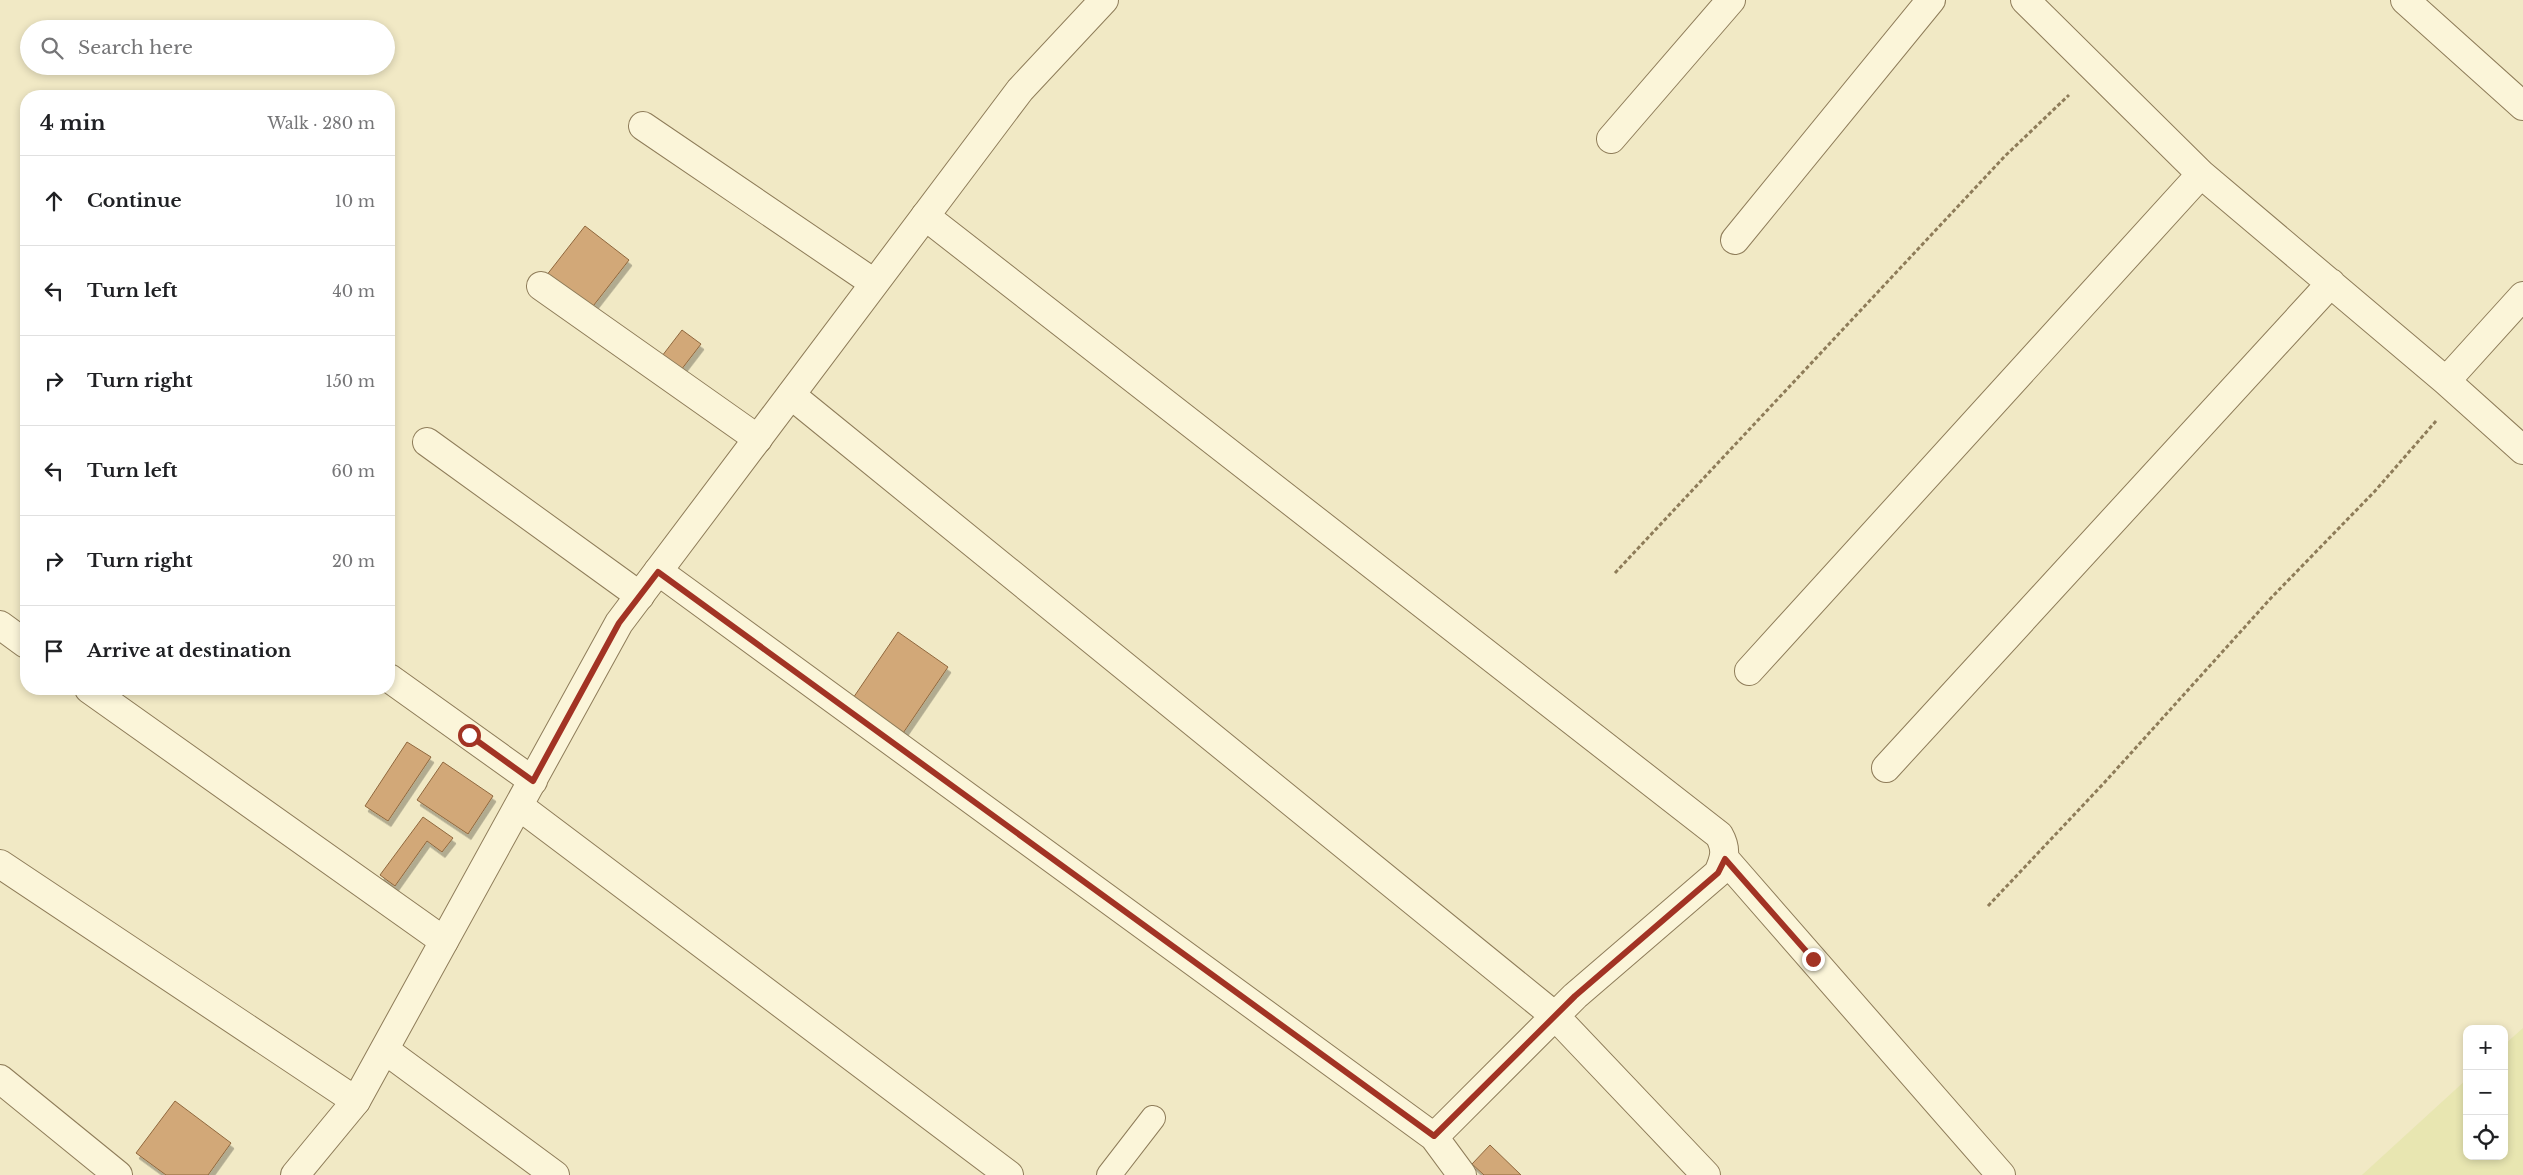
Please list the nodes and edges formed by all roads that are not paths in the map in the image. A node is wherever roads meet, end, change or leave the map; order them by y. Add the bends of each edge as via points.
1 (1104, 0) edge
2 (1731, 0) edge
3 (1931, 0) edge
4 (2025, 0) edge
5 (2404, 0) edge
6 (2523, 106) edge
7 (643, 126) dead end
8 (1611, 139) dead end
9 (2201, 174) junction
10 (925, 216) junction
11 (1735, 240) dead end
12 (874, 283) junction
13 (2332, 284) junction
14 (541, 286) dead end
15 (2523, 296) edge
16 (2453, 387) junction
17 (791, 395) junction
18 (758, 439) junction
19 (427, 442) dead end
20 (2523, 450) edge
21 (658, 572) junction
22 (640, 596) junction
23 (0, 625) edge
24 (20, 640) edge
25 (1749, 671) dead end
26 (395, 682) edge
27 (97, 695) edge
28 (1886, 768) dead end
29 (533, 781) junction
30 (519, 806) junction
31 (1725, 859) junction
32 (0, 864) edge
33 (444, 941) junction
34 (1554, 1016) junction
35 (385, 1050) junction
36 (0, 1079) edge
37 (356, 1100) junction
38 (1153, 1118) dead end
39 (1434, 1136) junction
40 (118, 1175) edge
41 (295, 1175) edge
42 (555, 1175) edge
43 (1009, 1175) edge
44 (1109, 1175) edge
45 (1462, 1175) edge
46 (1706, 1175) edge
47 (2001, 1175) edge

1 - 10 street via 1020,90
2 - 8 street
3 - 11 street
4 - 9 street
5 - 6 street
7 - 12 street
9 - 13 street
9 - 25 street
10 - 12 street
10 - 31 street via 1719,835 1725,846
12 - 17 street
13 - 16 street
13 - 28 street
14 - 18 street
15 - 16 street
16 - 20 street
17 - 18 street
17 - 34 street
18 - 21 street
19 - 22 street
21 - 22 street
21 - 39 street
22 - 29 street via 619,623
23 - 24 street
26 - 29 street
27 - 33 street
29 - 30 street
30 - 33 street
30 - 43 street
31 - 34 street via 1718,873
31 - 47 street
32 - 37 street
33 - 35 street
34 - 39 street
34 - 46 street
35 - 37 street
35 - 42 street
36 - 40 street
37 - 41 street
38 - 44 lane
39 - 45 street

